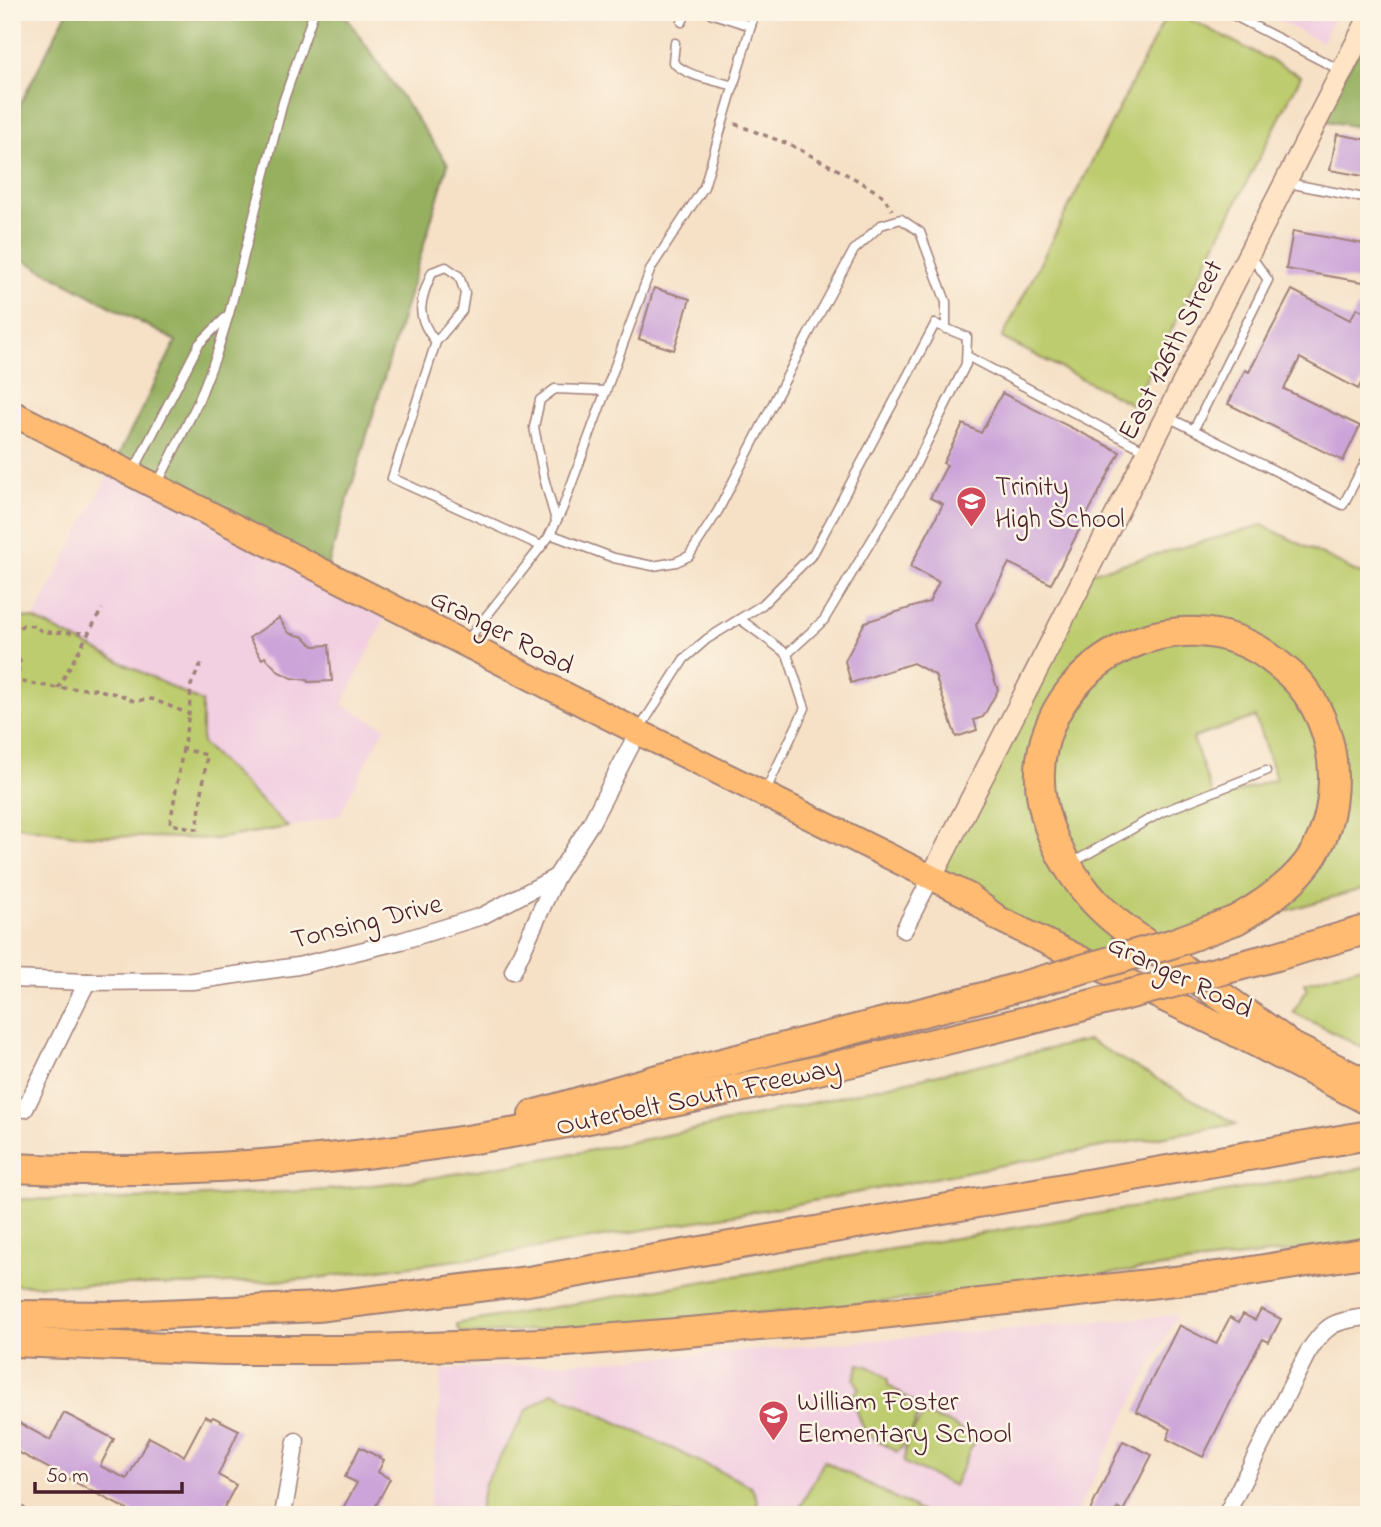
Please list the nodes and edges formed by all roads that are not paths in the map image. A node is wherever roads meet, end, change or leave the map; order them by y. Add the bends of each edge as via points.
1 (314, 12) edge
2 (687, 12) edge
3 (707, 12) edge
4 (755, 12) edge
5 (1227, 12) edge
6 (1369, 18) edge
7 (682, 22) dead end
8 (751, 26) junction
9 (676, 43) dead end
10 (1342, 71) junction
11 (734, 86) junction
12 (1285, 183) junction
13 (1369, 200) edge
14 (1249, 253) junction
15 (229, 314) junction
16 (946, 329) junction
17 (436, 342) junction
18 (967, 356) junction
19 (606, 391) junction
20 (12, 413) edge
21 (1166, 416) junction
22 (1194, 429) junction
23 (1148, 452) junction
24 (1369, 455) edge
25 (132, 473) junction
26 (157, 485) junction
27 (556, 521) junction
28 (550, 534) junction
29 (541, 546) junction
30 (740, 619) junction
31 (464, 644) junction
32 (787, 654) junction
33 (638, 732) junction
34 (1266, 771) dead end
35 (764, 794) junction
36 (1068, 865) junction
37 (556, 877) junction
38 (931, 878) junction
39 (969, 896) junction
40 (1369, 929) edge
41 (904, 930) dead end
42 (513, 971) dead end
43 (12, 979) edge
44 (87, 982) junction
45 (1282, 1039) junction
46 (1369, 1083) edge
47 (1369, 1103) edge
48 (25, 1109) dead end
49 (1369, 1135) edge
50 (430, 1147) junction
51 (12, 1168) edge
52 (1369, 1254) edge
53 (12, 1315) edge
54 (1369, 1317) edge
55 (12, 1342) edge
56 (296, 1441) dead end
57 (12, 1511) edge
58 (20, 1515) edge
59 (283, 1515) edge
60 (1226, 1515) edge

1 - 15 lane via 283,102
2 - 7 lane
3 - 8 lane
4 - 8 lane
5 - 10 lane
6 - 10 street, East 126th Street
8 - 11 lane
9 - 11 lane via 677,66
10 - 12 street, East 126th Street
11 - 19 lane via 704,187 651,268
12 - 13 lane
12 - 14 street, East 126th Street
14 - 21 street, East 126th Street
14 - 22 lane via 1268,280
15 - 25 lane via 199,344
15 - 26 lane via 198,402
16 - 18 lane via 967,337
16 - 28 lane via 946,302 920,232 899,220 881,225 854,250 690,556 653,566 614,558
16 - 30 lane via 936,324 813,554 762,605
17 - 17 lane via 462,311 465,293 459,276 446,267 432,272 420,309 424,327
17 - 29 lane via 392,478
18 - 23 lane
18 - 32 lane via 910,476 824,620
19 - 27 lane
19 - 27 lane via 555,389 540,400 534,427
20 - 25 main road, Granger Road
21 - 22 lane
21 - 23 street, East 126th Street
22 - 24 lane via 1343,505
23 - 38 street, East 126th Street
25 - 26 main road, Granger Road
26 - 31 main road, Granger Road
27 - 28 lane
28 - 29 lane
29 - 31 lane
30 - 32 lane
30 - 33 lane via 684,659
31 - 33 main road, Granger Road
32 - 35 lane via 806,708
33 - 35 main road, Granger Road
33 - 37 street, Tonsing Drive via 591,823
34 - 36 lane via 1162,812
35 - 38 main road, Granger Road
36 - 45 highway via 1104,911
36 - 50 highway, bridge via 1047,822 1041,797 1042,748 1063,699 1101,660 1149,637 1176,633 1226,637 1254,647 1295,678 1329,739 1333,767 1329,820 1307,865 1290,884 1236,920 1171,944 987,996 658,1079
37 - 42 street
37 - 44 street, Tonsing Drive via 482,916 298,966 193,981
38 - 39 main road, Granger Road
38 - 41 street, East 126th Street
39 - 45 main road, Granger Road via 1007,906
39 - 47 main road, Granger Road via 999,919
40 - 50 highway, Outerbelt South Freeway, bridge via 1038,1018 719,1094
43 - 44 street, Tonsing Drive
44 - 48 street
45 - 46 main road, Granger Road
49 - 53 highway via 528,1281 317,1307 118,1317
50 - 51 highway, Outerbelt South Freeway via 163,1169
52 - 55 highway via 1008,1300 566,1342 305,1350
54 - 60 street via 1345,1319 1319,1335
56 - 59 street
57 - 58 street

